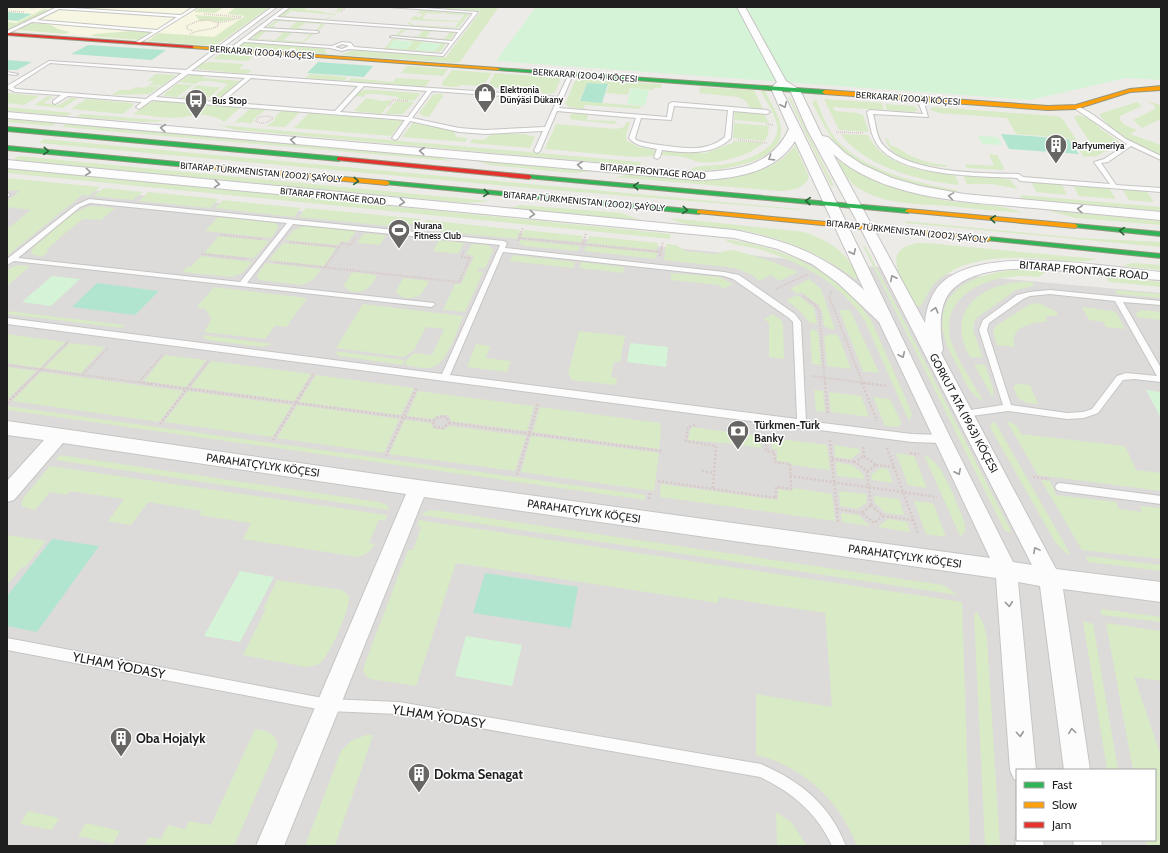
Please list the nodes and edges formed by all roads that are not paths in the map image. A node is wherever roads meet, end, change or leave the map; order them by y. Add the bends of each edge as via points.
1 (59, 7) edge
2 (196, 7) edge
3 (275, 7) edge
4 (288, 7) edge
5 (391, 7) edge
6 (741, 7) edge
7 (182, 16) junction
8 (273, 18) junction
9 (31, 21) junction
10 (259, 29) junction
11 (158, 31) junction
12 (462, 31) junction
13 (317, 32) dead end
14 (7, 33) edge
15 (392, 38) dead end
16 (243, 41) junction
17 (453, 42) junction
18 (138, 43) junction
19 (332, 47) junction
20 (350, 48) junction
21 (218, 49) junction
22 (231, 50) junction
23 (338, 50) junction
24 (331, 57) junction
25 (186, 72) junction
26 (7, 73) edge
27 (16, 74) dead end
28 (571, 74) junction
29 (249, 77) junction
30 (362, 85) junction
31 (779, 85) junction
32 (1161, 88) edge
33 (430, 90) junction
34 (795, 90) junction
35 (67, 94) junction
36 (149, 99) junction
37 (560, 99) junction
38 (920, 99) junction
39 (55, 102) dead end
40 (217, 104) junction
41 (139, 107) dead end
42 (1076, 107) junction
43 (555, 109) junction
44 (730, 109) junction
45 (767, 112) dead end
46 (336, 113) junction
47 (7, 115) edge
48 (639, 116) junction
49 (409, 119) junction
50 (795, 128) junction
51 (7, 129) edge
52 (546, 129) junction
53 (813, 129) junction
54 (395, 138) dead end
55 (1131, 144) junction
56 (660, 147) junction
57 (7, 148) edge
58 (536, 151) dead end
59 (445, 153) junction
60 (658, 157) dead end
61 (1161, 158) edge
62 (7, 164) edge
63 (618, 168) junction
64 (495, 173) junction
65 (577, 181) junction
66 (1114, 186) junction
67 (1161, 190) edge
68 (524, 196) junction
69 (830, 203) junction
70 (1012, 203) junction
71 (627, 205) junction
72 (855, 205) junction
73 (470, 209) junction
74 (1161, 216) edge
75 (292, 221) junction
76 (840, 224) junction
77 (659, 226) junction
78 (867, 227) junction
79 (1074, 227) junction
80 (1161, 234) edge
81 (501, 250) junction
82 (1123, 252) junction
83 (1161, 256) edge
84 (10, 261) edge
85 (1096, 270) junction
86 (1161, 276) edge
87 (242, 284) junction
88 (1118, 299) junction
89 (1161, 303) edge
90 (431, 305) dead end
91 (885, 319) junction
92 (7, 322) edge
93 (937, 362) junction
94 (1161, 375) edge
95 (444, 378) junction
96 (1161, 379) edge
97 (1008, 408) junction
98 (964, 414) junction
99 (802, 424) junction
100 (7, 428) edge
101 (59, 436) junction
102 (942, 439) junction
103 (1060, 487) dead end
104 (418, 488) junction
105 (7, 494) edge
106 (1161, 500) edge
107 (1006, 570) junction
108 (1050, 578) junction
109 (1161, 592) edge
110 (7, 644) edge
111 (328, 705) junction
112 (1023, 769) edge
113 (1078, 769) edge
114 (270, 846) edge
115 (839, 846) edge

1 - 7 lane
1 - 9 lane
2 - 7 lane
3 - 21 lane
4 - 8 lane
5 - 12 lane via 476,12
6 - 31 street
7 - 11 lane
8 - 10 lane
8 - 12 lane
9 - 11 lane
9 - 14 lane
10 - 13 lane
10 - 16 lane
11 - 18 lane
12 - 17 lane
14 - 18 main road, BERKARAR (2004) KÖÇESI
15 - 17 lane
16 - 19 lane
16 - 22 lane
17 - 20 lane via 443,55
18 - 21 main road, BERKARAR (2004) KÖÇESI
19 - 20 lane via 346,43 352,45
19 - 23 lane
20 - 23 lane
21 - 22 main road, BERKARAR (2004) KÖÇESI
21 - 25 lane
22 - 24 main road, BERKARAR (2004) KÖÇESI
23 - 24 lane
24 - 28 main road, BERKARAR (2004) KÖÇESI
25 - 29 lane
25 - 35 lane via 49,62 9,87 15,90
25 - 36 lane
26 - 27 lane
28 - 31 main road, BERKARAR (2004) KÖÇESI
28 - 37 lane
29 - 30 lane
29 - 40 lane
30 - 33 lane
30 - 46 lane
31 - 34 street
31 -> 50 street
32 - 42 main road, BERKARAR (2004) KÖÇESI via 1130,91
33 - 37 lane
33 - 49 lane
34 - 38 main road, BERKARAR (2004) KÖÇESI
34 - 53 street, GORKUT ATA (1963) KÖÇESI
35 - 36 lane
35 - 39 lane
36 - 40 lane
36 - 41 lane
37 - 43 lane
38 - 42 main road, BERKARAR (2004) KÖÇESI via 1048,108
38 - 66 lane via 926,116 870,112 882,147 911,164 929,169 1019,176 1020,179
40 - 46 lane
42 - 55 lane
43 - 48 lane
43 - 52 lane
44 - 45 lane
44 - 48 lane via 672,104 669,119
44 - 56 lane via 728,138 723,142 702,150
46 - 49 lane
59 -> 47 street, BITARAP FRONTAGE ROAD
48 - 56 lane via 632,138 634,141
49 - 52 lane via 459,130 485,132
49 - 54 lane
50 -> 63 street, BITARAP FRONTAGE ROAD via 785,147 774,157 739,171 716,175 692,175
50 - 69 street
51 - 64 main road, BITARAP TÜRKMENISTAN (2002) ŞAÝOLY
52 - 58 lane
70 -> 53 street via 950,196 882,177 848,161
53 - 72 street, GORKUT ATA (1963) KÖÇESI
55 - 61 lane
55 - 66 lane via 1106,161 1097,162
56 - 60 lane
57 -> 68 main road, BITARAP TÜRKMENISTAN (2002) ŞAÝOLY
63 -> 59 street, BITARAP FRONTAGE ROAD
59 - 64 street, BITARAP FRONTAGE ROAD
62 -> 73 street, BITARAP FRONTAGE ROAD
63 - 65 street
64 - 65 main road, BITARAP TÜRKMENISTAN (2002) ŞAÝOLY
69 -> 65 main road, BITARAP TÜRKMENISTAN (2002) ŞAÝOLY
66 - 67 lane
68 - 71 main road, BITARAP TÜRKMENISTAN (2002) ŞAÝOLY
68 - 73 street
69 - 72 main road, BITARAP TÜRKMENISTAN (2002) ŞAÝOLY
69 - 76 street
74 -> 70 street
70 - 79 street
71 -> 76 main road, BITARAP TÜRKMENISTAN (2002) ŞAÝOLY
71 - 77 street, BITARAP FRONTAGE ROAD
72 - 78 street, GORKUT ATA (1963) KÖÇESI
79 -> 72 main road, BITARAP TÜRKMENISTAN (2002) ŞAÝOLY
73 -> 77 street, BITARAP FRONTAGE ROAD
75 - 81 lane via 504,243
75 - 84 lane via 89,201 78,206
75 - 87 lane
76 - 78 main road, BITARAP TÜRKMENISTAN (2002) ŞAÝOLY
76 -> 91 street
77 - 91 street, BITARAP FRONTAGE ROAD via 734,234 790,249 829,269
78 - 82 main road, BITARAP TÜRKMENISTAN (2002) ŞAÝOLY
93 -> 78 street, GORKUT ATA (1963) KÖÇESI
80 -> 79 main road, BITARAP TÜRKMENISTAN (2002) ŞAÝOLY
81 - 95 lane
81 - 99 lane via 731,275 740,279 797,322
82 - 83 main road, BITARAP TÜRKMENISTAN (2002) ŞAÝOLY
82 - 85 street
84 - 87 lane
85 - 86 street, BITARAP FRONTAGE ROAD
93 -> 85 street, BITARAP FRONTAGE ROAD via 932,330 934,309 943,291 959,278 981,269 1006,264 1038,264
87 - 90 lane
88 - 89 lane
88 - 94 lane
88 - 97 lane via 1050,292 1029,294 1020,297 986,322 983,333
91 -> 102 street
92 - 95 lane
93 - 98 street, GORKUT ATA (1963) KÖÇESI
95 - 99 lane
96 - 97 lane via 1126,376 1120,378 1095,411 1084,415 1067,416
97 - 98 lane
108 -> 98 street, GORKUT ATA (1963) KÖÇESI
99 - 102 lane via 912,438
100 - 101 street, PARAHATÇYLYK KÖÇESI
101 - 104 street, PARAHATÇYLYK KÖÇESI
101 - 105 street
102 -> 107 street
103 - 106 lane
104 - 107 street, PARAHATÇYLYK KÖÇESI
104 - 111 street
107 - 108 street, PARAHATÇYLYK KÖÇESI
107 -> 112 street
108 - 109 street, PARAHATÇYLYK KÖÇESI
113 -> 108 street, GORKUT ATA (1963) KÖÇESI
110 - 111 lane, YLHAM ÝODASY
111 - 114 street
111 - 115 lane, YLHAM ÝODASY via 400,708 761,772 783,781 804,796 828,824

